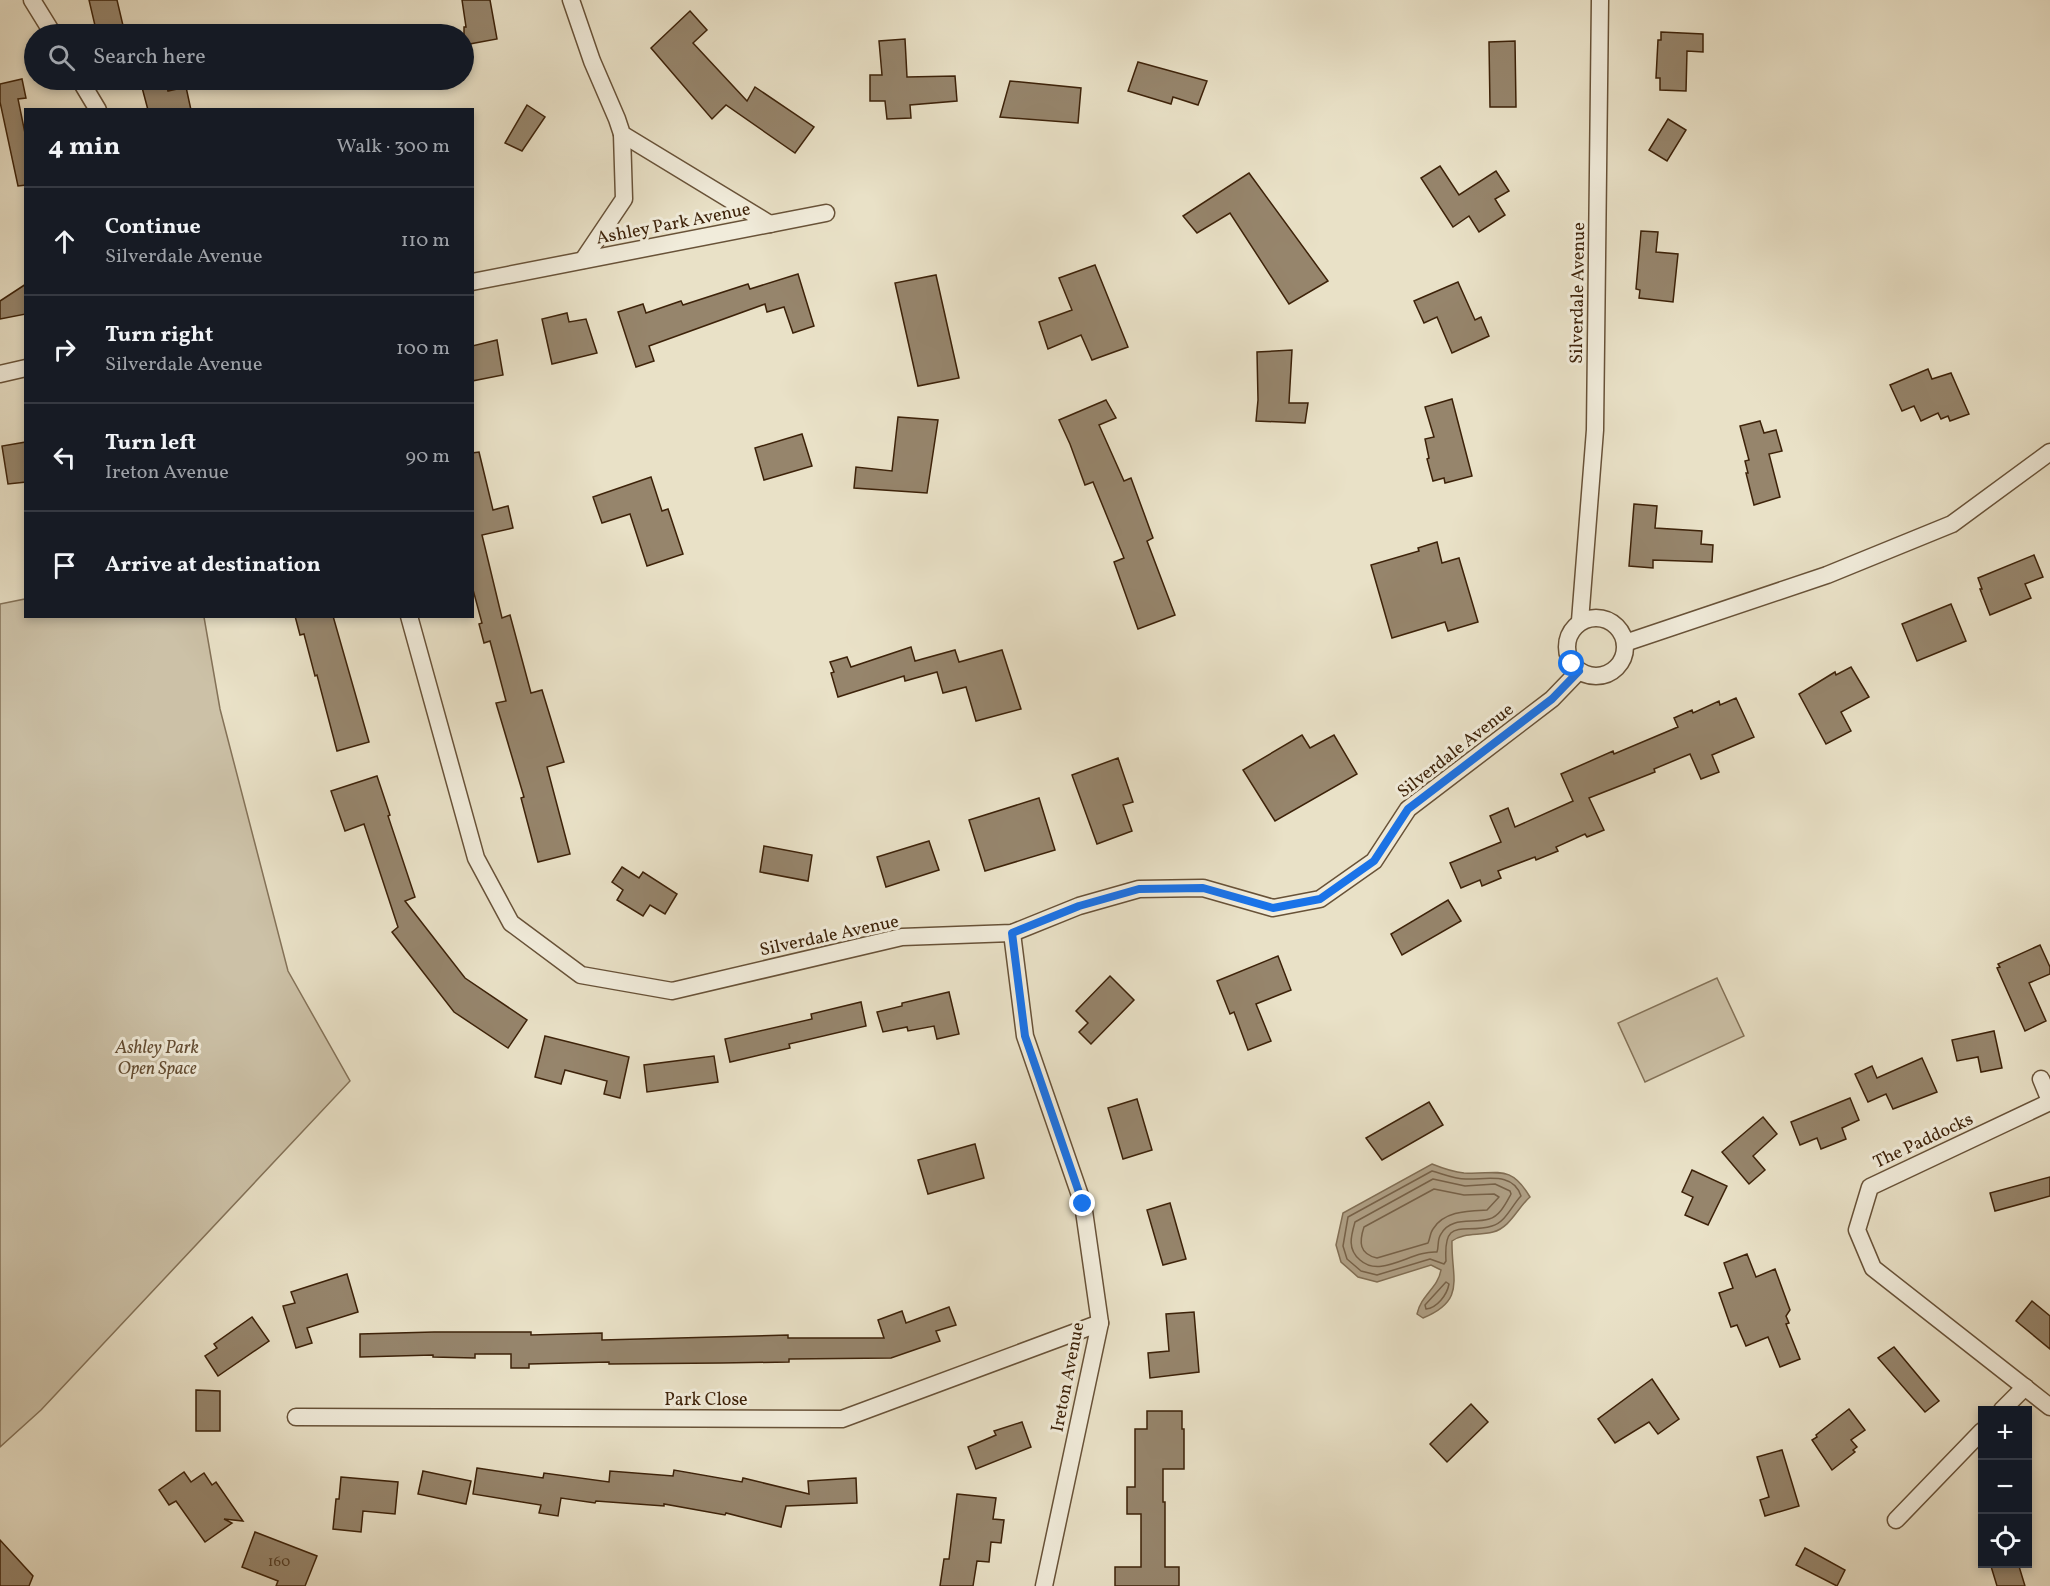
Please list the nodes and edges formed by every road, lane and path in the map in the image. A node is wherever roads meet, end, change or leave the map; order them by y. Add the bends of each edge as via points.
1 (32, 0) edge
2 (571, 0) edge
3 (1600, 0) edge
4 (47, 24) edge
5 (86, 90) edge
6 (97, 108) edge
7 (622, 134) junction
8 (826, 213) dead end
9 (770, 224) junction
10 (583, 260) junction
11 (474, 282) edge
12 (24, 369) edge
13 (0, 375) edge
14 (2050, 452) edge
15 (410, 618) edge
16 (1580, 621) junction
17 (1625, 643) junction
18 (1579, 671) junction
19 (1012, 933) junction
20 (2041, 1079) dead end
21 (2050, 1101) edge
22 (1100, 1323) junction
23 (2025, 1387) junction
24 (2006, 1406) edge
25 (2050, 1407) edge
26 (296, 1417) dead end
27 (1978, 1436) edge
28 (1896, 1520) dead end
29 (1044, 1586) edge

1 - 4 street
2 - 7 street, Ashley Park Avenue
3 - 16 street, Silverdale Avenue via 1595,430
5 - 6 street
7 - 9 street, Ashley Park Avenue
7 - 10 street, Ashley Park Avenue via 624,199
8 - 9 street, Ashley Park Avenue
9 - 10 street, Ashley Park Avenue
10 - 11 street, Ashley Park Avenue
12 - 13 street
14 - 17 street via 1952,524 1827,575
15 - 19 street, Silverdale Avenue via 476,858 511,922 581,975 672,991 902,937
16 - 17 street via 1599,617 1609,620 1617,626
16 - 18 street via 1568,636 1566,646
17 - 18 street via 1625,653 1615,669 1597,676
18 - 19 street, Silverdale Avenue via 1552,699 1408,809 1374,861 1320,899 1273,908 1203,888 1139,889 1079,906
19 - 22 street, Ireton Avenue via 1025,1036 1083,1204
20 - 21 street, The Paddocks
21 - 23 street, The Paddocks via 1870,1187 1857,1230 1873,1268
22 - 26 street, Park Close via 842,1419
22 - 29 street, Ireton Avenue
23 - 24 street
23 - 25 street, The Paddocks
27 - 28 street

